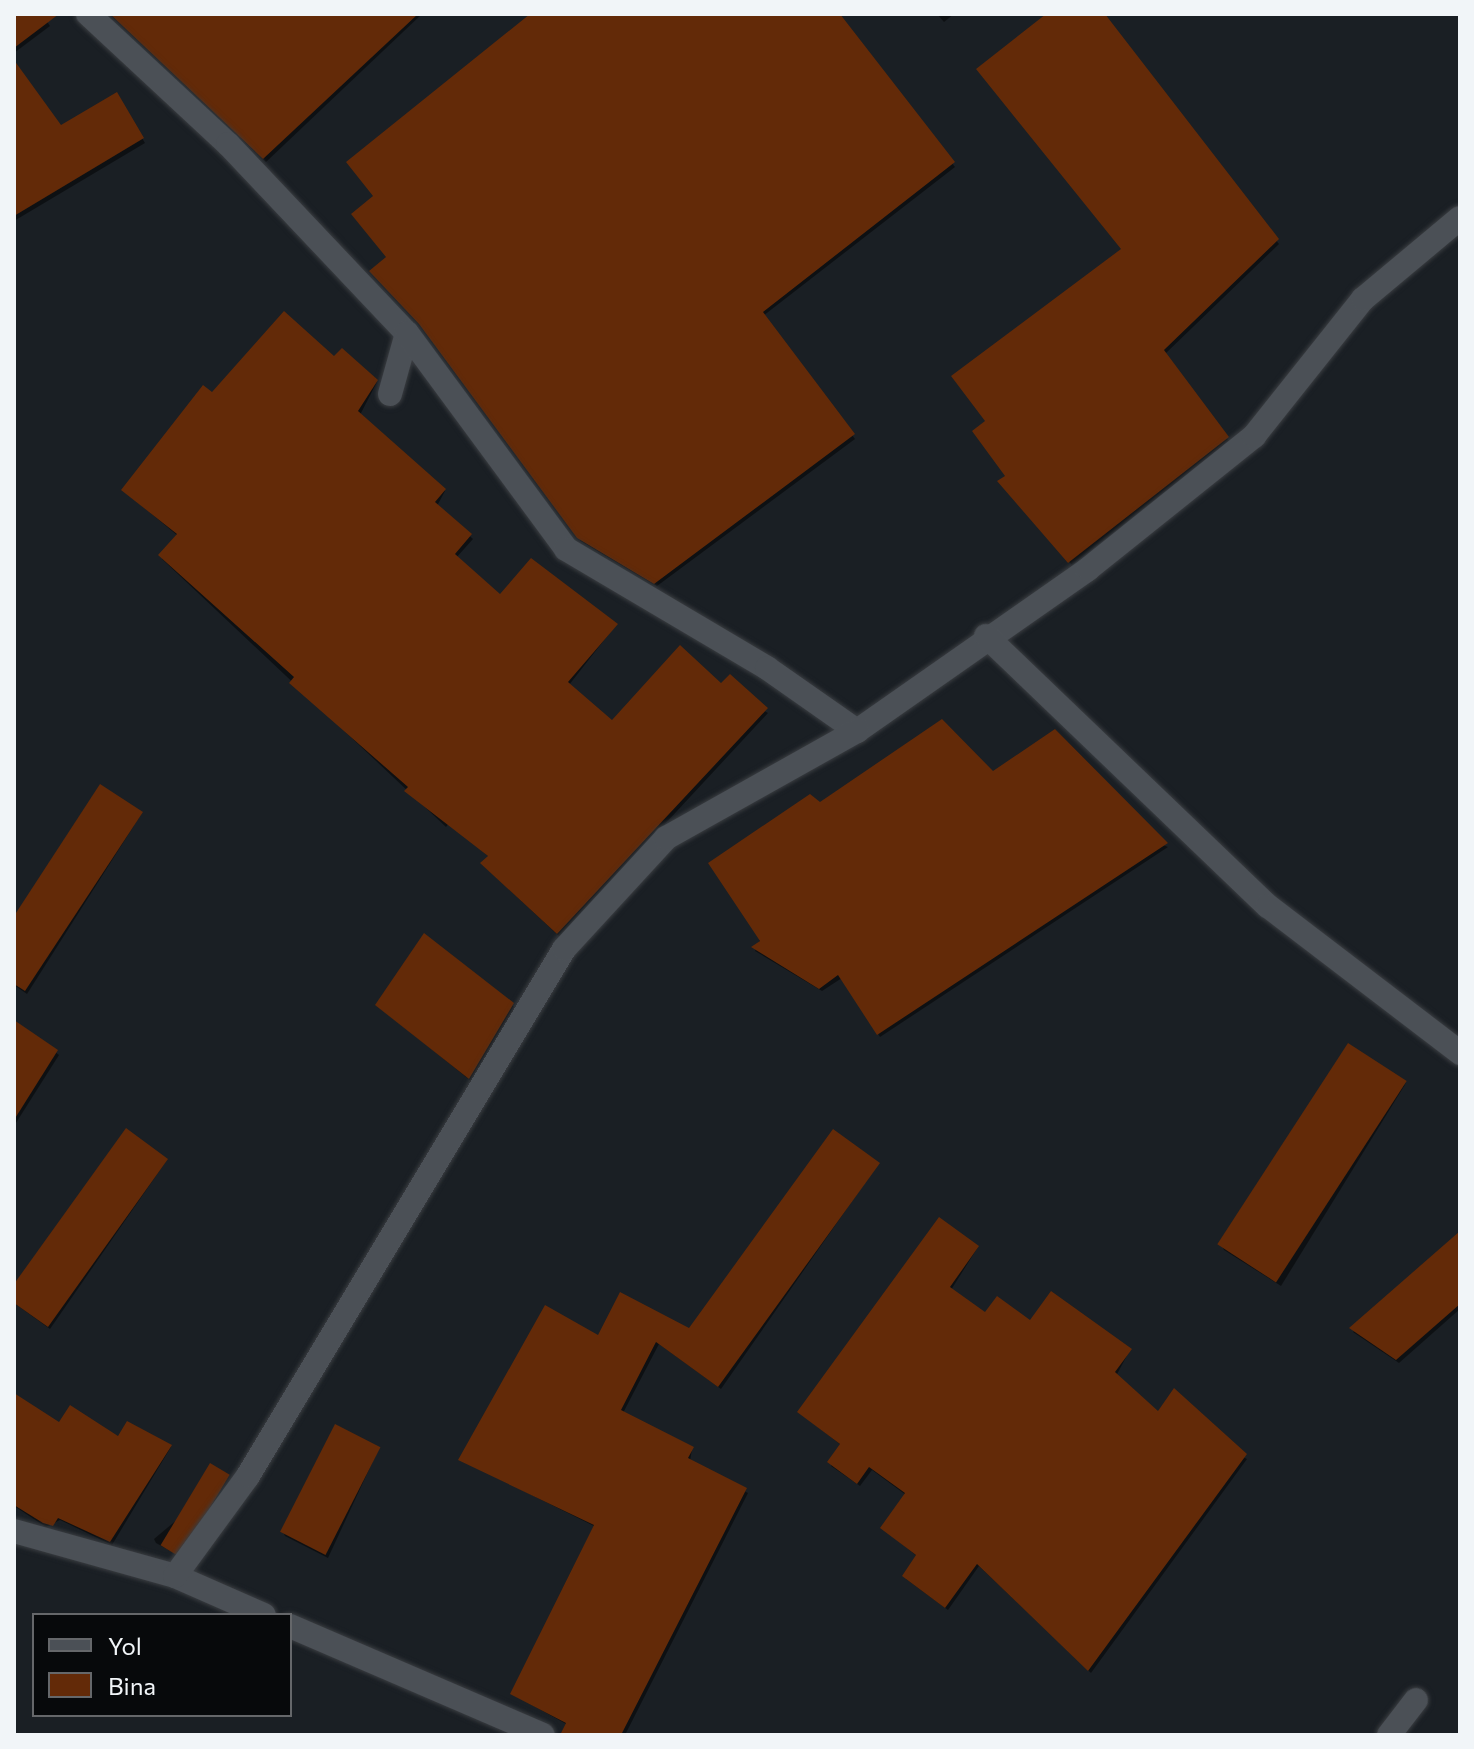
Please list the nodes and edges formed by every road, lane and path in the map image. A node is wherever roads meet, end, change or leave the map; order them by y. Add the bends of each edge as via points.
1 (88, 14) edge
2 (1460, 218) edge
3 (407, 333) junction
4 (390, 394) dead end
5 (986, 636) junction
6 (857, 731) junction
7 (1460, 1053) edge
8 (14, 1531) edge
9 (175, 1576) junction
10 (259, 1613) edge
11 (292, 1627) edge
12 (1416, 1700) dead end
13 (543, 1735) edge
14 (1389, 1735) edge

1 - 3 street via 228,144
2 - 5 street via 1363,299 1254,436 1088,569
3 - 4 street
3 - 6 street via 566,549 767,668
5 - 6 street
5 - 7 street via 1268,906
6 - 9 street via 666,838 564,949 248,1476
8 - 9 street
9 - 10 street
11 - 13 street
12 - 14 street

